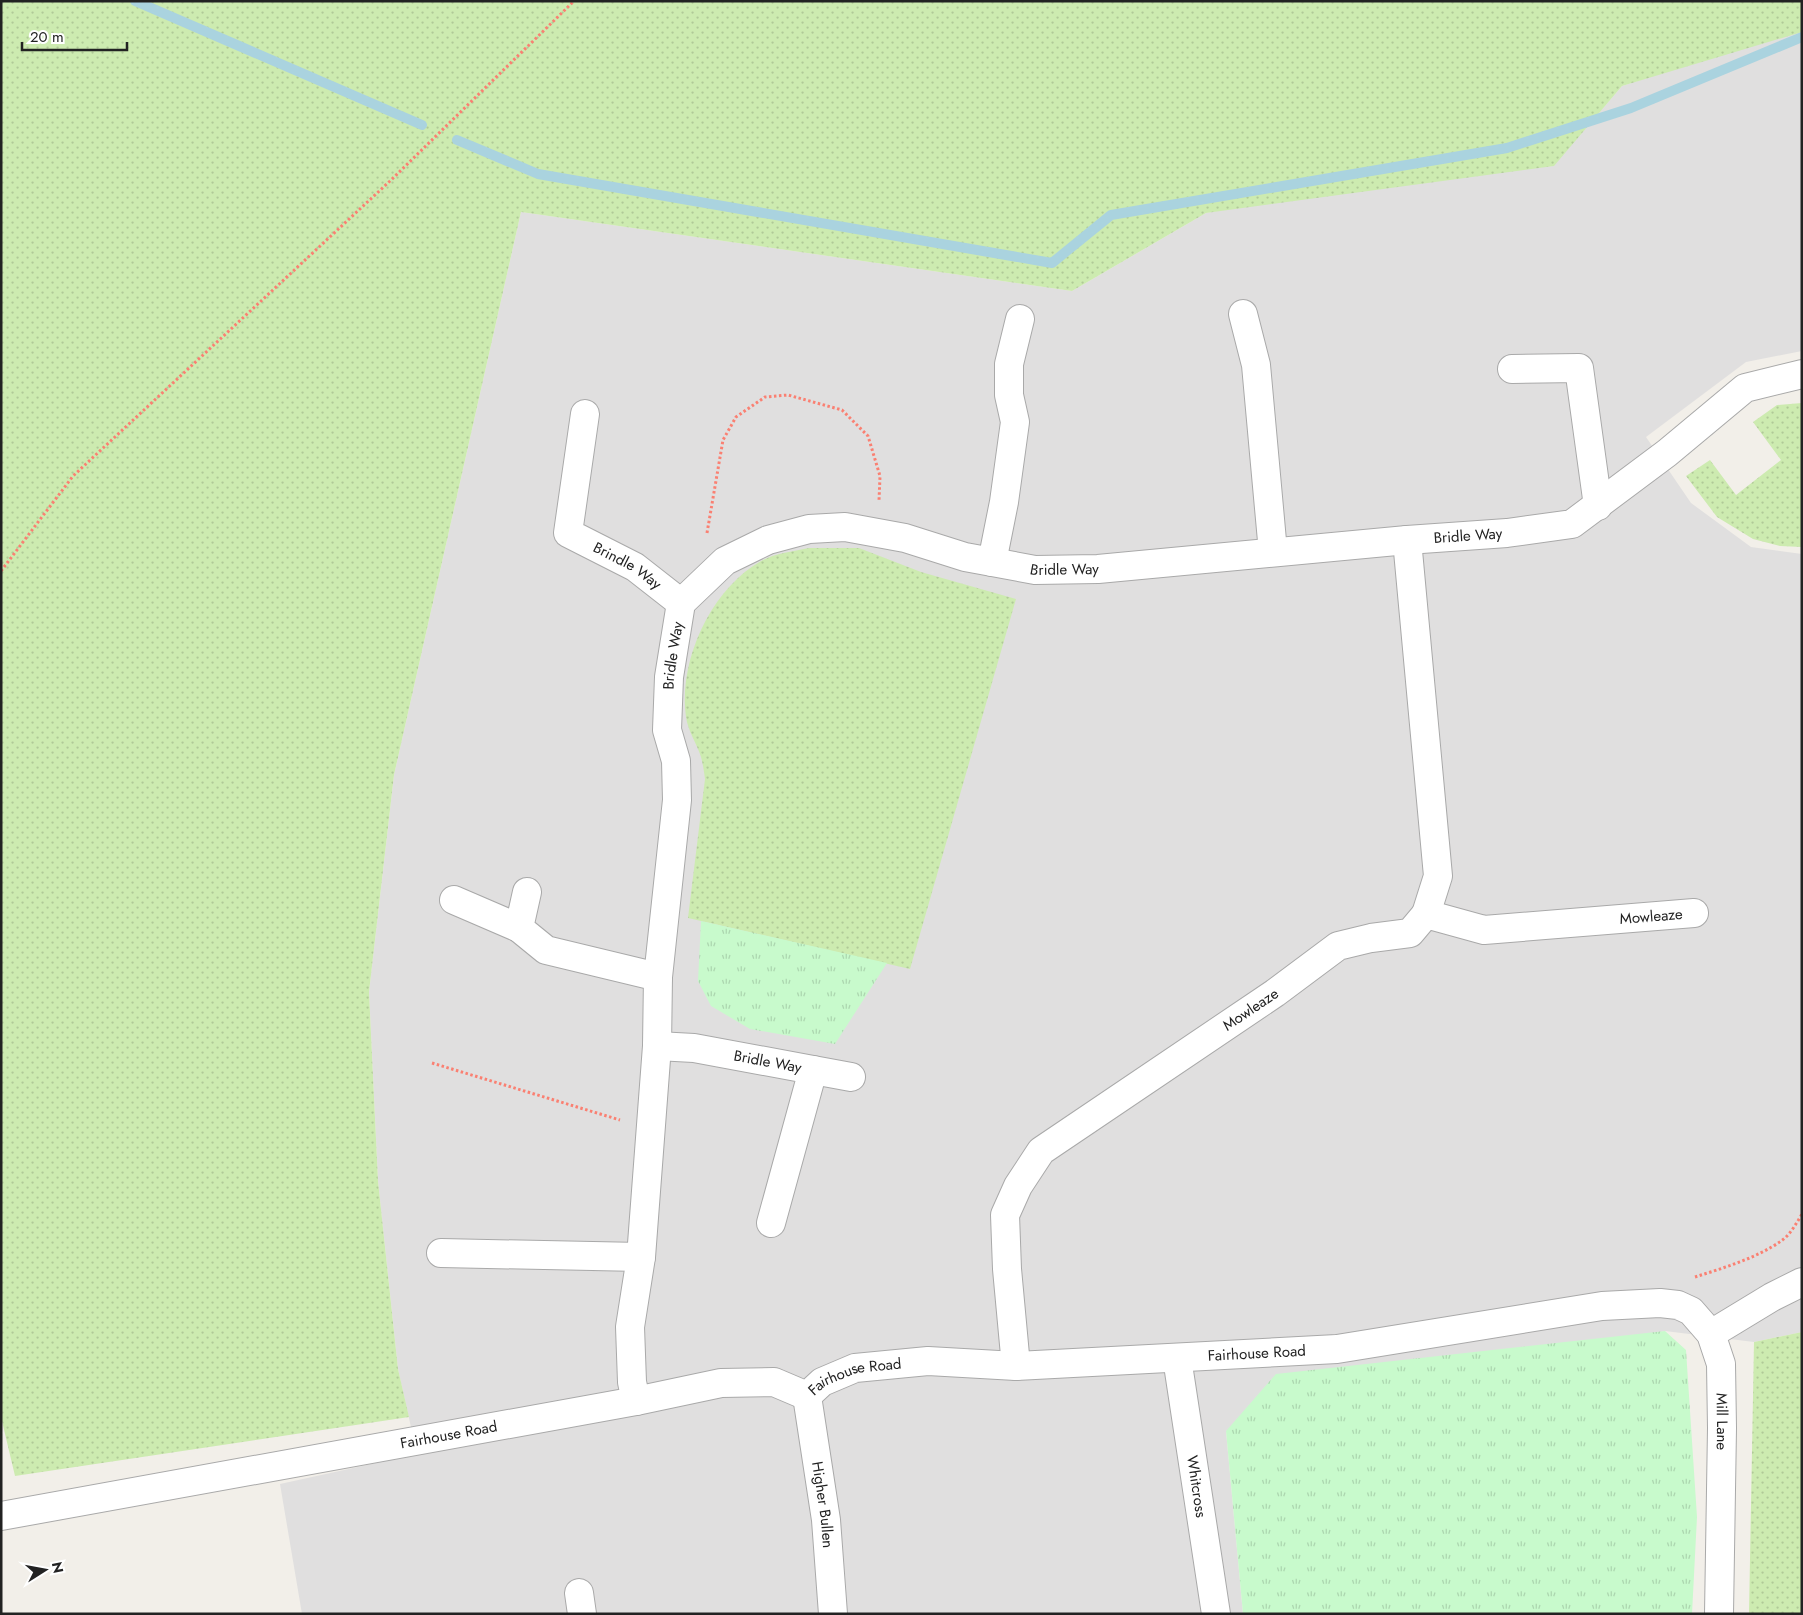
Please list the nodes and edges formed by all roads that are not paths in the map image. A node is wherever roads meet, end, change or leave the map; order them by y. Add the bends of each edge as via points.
1 (1243, 314) dead end
2 (1020, 319) dead end
3 (1512, 369) dead end
4 (1802, 374) edge
5 (585, 414) dead end
6 (1598, 506) junction
7 (1407, 540) junction
8 (1273, 552) junction
9 (992, 562) junction
10 (681, 603) junction
11 (526, 892) dead end
12 (454, 900) dead end
13 (1694, 913) dead end
14 (1426, 914) junction
15 (519, 928) junction
16 (658, 977) junction
17 (656, 1046) junction
18 (813, 1070) junction
19 (852, 1077) dead end
20 (771, 1223) dead end
21 (441, 1253) dead end
22 (641, 1257) junction
23 (1802, 1282) edge
24 (1711, 1334) junction
25 (1177, 1358) junction
26 (1016, 1366) junction
27 (807, 1396) junction
28 (636, 1401) junction
29 (1, 1516) edge
30 (833, 1614) edge
31 (1216, 1614) edge
32 (1720, 1614) edge

1 - 8 street via 1256,365
2 - 9 street via 1009,364 1015,422
3 - 6 street via 1579,368
4 - 6 street, Bridle Way via 1746,388
5 - 10 street, Brindle Way via 568,534 634,567
6 - 7 street, Bridle Way via 1572,524 1507,533
7 - 8 street, Bridle Way
7 - 14 street via 1438,876
8 - 9 street, Bridle Way via 1098,569 1035,570
9 - 10 street, Bridle Way via 878,532 845,527 809,529 768,540 724,561
10 - 16 street, Bridle Way via 669,677 667,730 676,761 677,800
11 - 15 street
12 - 15 street
13 - 14 street, Mowleaze via 1484,930
14 - 26 street, Mowleaze via 1410,933 1338,946 1274,994 1041,1151 1018,1186 1005,1215
15 - 16 street via 546,950
16 - 17 street, Bridle Way
17 - 18 street, Bridle Way via 694,1048
17 - 22 street, Bridle Way
18 - 19 street
18 - 20 street, Bridle Way
21 - 22 street
22 - 28 street, Bridle Way via 630,1327
23 - 24 street
24 - 25 street, Fairhouse Road via 1691,1311 1678,1305 1660,1303 1602,1306 1337,1349
24 - 32 street, Mill Lane via 1721,1364
25 - 26 street, Fairhouse Road
25 - 31 street, Whitcross
26 - 27 street, Fairhouse Road via 928,1361 855,1368 822,1382
27 - 28 street, Fairhouse Road via 774,1382 721,1383
27 - 30 street, Higher Bullen via 826,1520
28 - 29 street, Fairhouse Road

